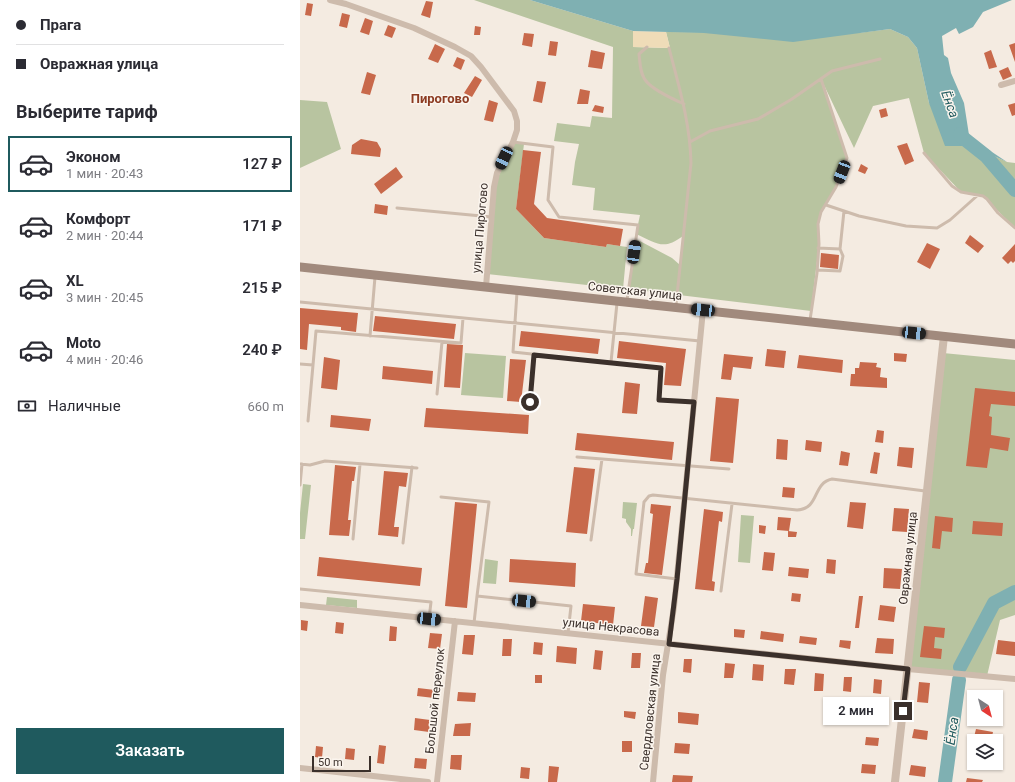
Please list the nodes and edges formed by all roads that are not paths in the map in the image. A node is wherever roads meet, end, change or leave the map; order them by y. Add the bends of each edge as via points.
1 (330, 0) edge
2 (647, 47) dead end
3 (669, 48) dead end
4 (880, 59) dead end
5 (821, 79) junction
6 (1015, 81) edge
7 (1001, 85) dead end
8 (684, 104) junction
9 (513, 142) junction
10 (690, 142) junction
11 (924, 153) dead end
12 (978, 195) junction
13 (826, 205) junction
14 (397, 208) dead end
15 (844, 211) junction
16 (492, 217) junction
17 (1015, 228) edge
18 (818, 248) junction
19 (840, 249) junction
20 (300, 267) edge
21 (817, 270) junction
22 (375, 275) junction
23 (486, 287) junction
24 (518, 290) junction
25 (622, 301) junction
26 (300, 302) edge
27 (676, 307) junction
28 (372, 309) junction
29 (703, 310) junction
30 (463, 318) junction
31 (810, 322) junction
32 (515, 323) junction
33 (614, 333) junction
34 (370, 336) junction
35 (944, 336) junction
36 (700, 341) junction
37 (442, 342) junction
38 (1015, 344) edge
39 (534, 355) junction
40 (611, 362) junction
41 (300, 364) edge
42 (313, 365) junction
43 (437, 394) dead end
44 (530, 402) dead end
45 (694, 402) junction
46 (308, 421) dead end
47 (577, 457) dead end
48 (602, 459) junction
49 (301, 464) edge
50 (360, 464) junction
51 (688, 465) junction
52 (412, 467) junction
53 (417, 468) dead end
54 (728, 469) dead end
55 (300, 484) edge
56 (927, 491) junction
57 (441, 497) dead end
58 (685, 499) junction
59 (732, 504) junction
60 (353, 539) dead end
61 (591, 540) dead end
62 (403, 543) dead end
63 (677, 579) junction
64 (300, 589) edge
65 (721, 591) dead end
66 (477, 596) junction
67 (300, 605) edge
68 (429, 619) junction
69 (455, 621) junction
70 (474, 623) junction
71 (568, 633) junction
72 (669, 644) junction
73 (908, 669) junction
74 (1015, 679) edge
75 (300, 768) edge
76 (428, 782) edge
77 (437, 782) edge
78 (654, 782) edge
79 (895, 782) edge

1 - 9 street, улица Пирогово via 414,28 471,56 514,111 517,130
2 - 8 lane via 639,54 646,82
3 - 8 lane
4 - 5 lane via 832,71
5 - 10 lane via 758,119 710,131
5 - 13 lane via 847,158
6 - 7 street
8 - 10 lane
9 - 16 street, улица Пирогово via 497,173
9 - 25 lane via 553,147 548,200 559,217 638,225
10 - 27 lane via 691,164
11 - 12 lane via 952,186 961,192
12 - 15 lane via 937,228 906,226
12 - 17 lane via 987,199
13 - 15 lane
13 - 18 lane via 818,224
14 - 16 lane
15 - 19 lane
16 - 23 street, улица Пирогово
18 - 19 lane
18 - 21 lane
19 - 21 lane via 843,256 840,271
20 - 22 main road, Советская улица
21 - 31 lane
22 - 23 main road, Советская улица
22 - 28 lane
23 - 24 main road, Советская улица
24 - 25 main road, Советская улица
24 - 32 lane
25 - 27 main road, Советская улица
25 - 33 lane
26 - 28 lane
27 - 29 main road, Советская улица
28 - 30 lane
28 - 34 lane
29 - 31 main road, Советская улица
29 - 36 street, Свердловская улица
30 - 32 lane
30 - 37 lane via 461,343
31 - 35 main road, Советская улица
32 - 33 lane
32 - 39 lane via 513,352
33 - 36 lane
33 - 40 lane
34 - 37 lane
34 - 42 lane via 316,331
35 - 38 main road, Советская улица
35 - 56 street, Овражная улица
36 - 45 street, Свердловская улица
37 - 43 lane
39 - 40 lane
39 - 44 lane
40 - 45 lane via 661,368 659,400
41 - 42 lane
42 - 46 lane
45 - 51 street, Свердловская улица
47 - 48 lane
48 - 51 lane
48 - 61 lane
49 - 50 lane
49 - 55 lane
50 - 52 lane
50 - 60 lane
51 - 54 lane
51 - 58 street, Свердловская улица
52 - 53 lane
52 - 62 lane
56 - 59 lane via 832,480 824,483 804,510
56 - 73 street, Овражная улица
57 - 66 lane via 488,502
58 - 59 lane
58 - 63 street, Свердловская улица
58 - 63 lane via 653,495 644,502 636,574
59 - 65 lane
63 - 72 street, Свердловская улица
64 - 68 lane via 431,602
66 - 70 lane
66 - 71 lane via 571,606
67 - 68 street, улица Некрасова
68 - 69 street, улица Некрасова
69 - 70 street, улица Некрасова
69 - 77 street, Большой переулок
70 - 71 street, улица Некрасова
71 - 72 street, улица Некрасова
72 - 73 street, улица Некрасова
72 - 78 street, Свердловская улица via 663,675
73 - 74 street, улица Некрасова
73 - 79 street, Овражная улица
75 - 76 street

